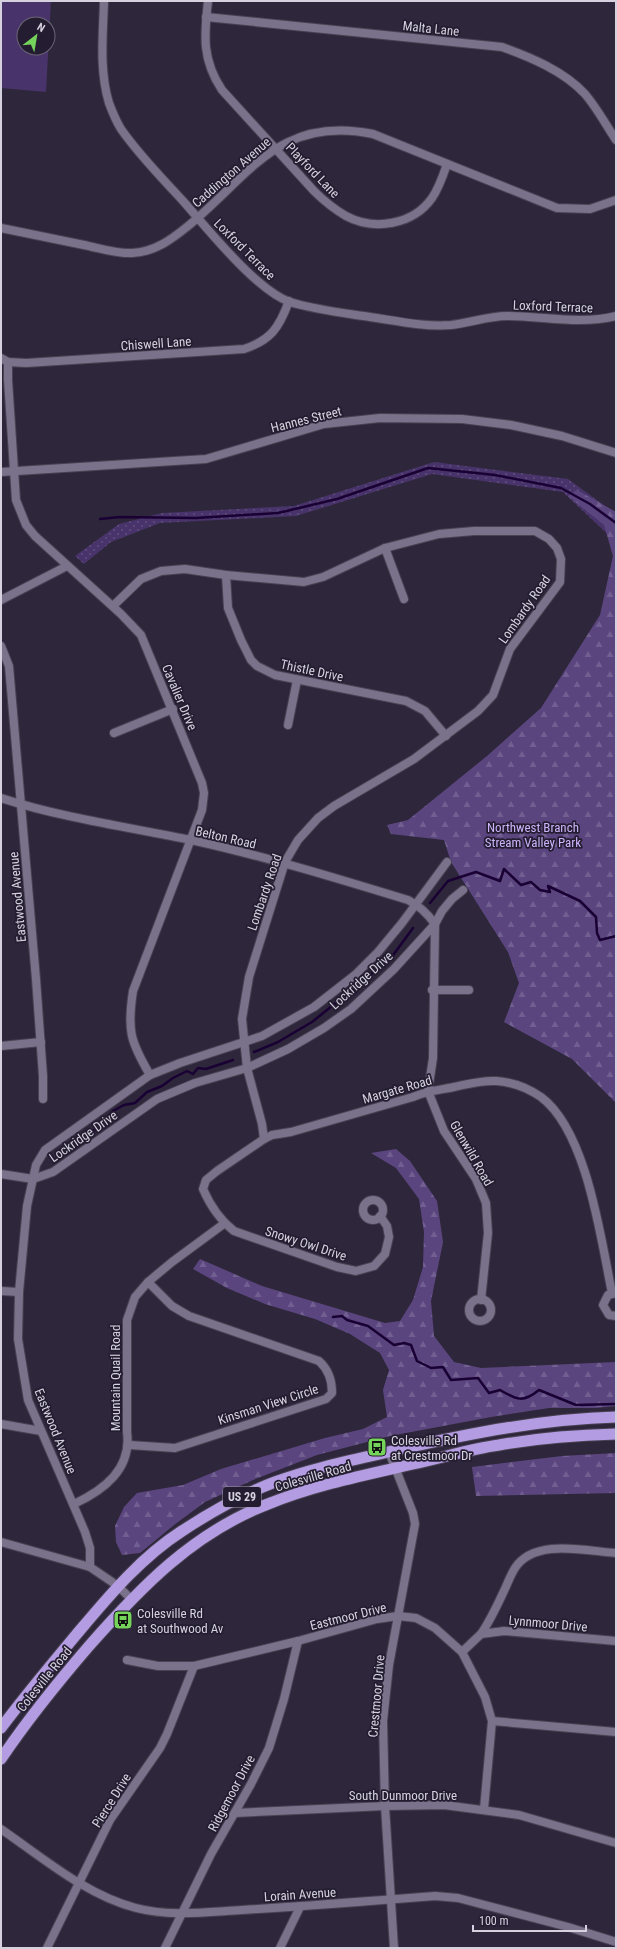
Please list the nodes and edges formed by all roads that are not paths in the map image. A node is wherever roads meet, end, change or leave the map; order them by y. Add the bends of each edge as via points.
1 (104, 1) edge
2 (208, 1) edge
3 (206, 17) junction
4 (616, 140) edge
5 (275, 148) junction
6 (447, 164) junction
7 (616, 200) edge
8 (198, 218) junction
9 (1, 228) edge
10 (289, 302) junction
11 (616, 316) edge
12 (5, 360) edge
13 (616, 453) edge
14 (13, 471) junction
15 (1, 472) edge
16 (385, 548) junction
17 (67, 566) junction
18 (226, 575) junction
19 (404, 599) dead end
20 (1, 600) edge
21 (113, 606) junction
22 (1, 646) edge
23 (297, 680) junction
24 (173, 709) junction
25 (288, 725) dead end
26 (114, 733) dead end
27 (446, 736) junction
28 (1, 798) edge
29 (21, 804) junction
30 (191, 840) junction
31 (285, 862) junction
32 (447, 862) dead end
33 (463, 890) dead end
34 (416, 904) junction
35 (435, 924) junction
36 (432, 990) junction
37 (469, 990) dead end
38 (41, 1042) junction
39 (244, 1042) junction
40 (1, 1046) edge
41 (247, 1068) junction
42 (150, 1075) junction
43 (428, 1091) junction
44 (43, 1099) dead end
45 (264, 1139) junction
46 (1, 1174) edge
47 (33, 1180) junction
48 (380, 1216) dead end
49 (225, 1223) junction
50 (148, 1282) junction
51 (1, 1291) edge
52 (19, 1292) junction
53 (614, 1293) edge
54 (481, 1300) dead end
55 (616, 1316) edge
56 (616, 1417) edge
57 (1, 1424) edge
58 (41, 1431) junction
59 (616, 1434) edge
60 (129, 1445) junction
61 (389, 1452) junction
62 (395, 1468) junction
63 (74, 1504) junction
64 (1, 1542) edge
65 (616, 1553) edge
66 (90, 1567) junction
67 (118, 1586) junction
68 (131, 1599) junction
69 (398, 1616) junction
70 (481, 1634) junction
71 (298, 1641) junction
72 (616, 1641) edge
73 (462, 1652) junction
74 (127, 1660) dead end
75 (194, 1666) junction
76 (492, 1721) junction
77 (1, 1728) edge
78 (616, 1732) edge
79 (1, 1758) edge
80 (385, 1806) junction
81 (484, 1809) junction
82 (235, 1813) junction
83 (1, 1829) edge
84 (616, 1843) edge
85 (80, 1883) junction
86 (392, 1899) junction
87 (300, 1907) junction
88 (182, 1913) junction
89 (616, 1942) edge
90 (47, 1948) edge
91 (165, 1948) edge
92 (280, 1948) edge
93 (394, 1948) edge

1 - 8 street, Loxford Terrace via 102,66 109,104 119,126 132,145
2 - 3 street, Playford Lane
3 - 4 street, Malta Lane via 502,47 526,55 565,77 584,94
3 - 5 street, Playford Lane via 205,51 213,77
5 - 6 street, Caddington Avenue via 309,133 351,130 373,134
5 - 6 street, Playford Lane via 330,206 347,217 380,225 401,222 416,214 431,199
5 - 8 street, Caddington Avenue
6 - 7 street, Caddington Avenue via 557,208 590,209
8 - 9 street, Caddington Avenue via 168,242 132,253
8 - 10 street, Loxford Terrace via 254,278 270,292
10 - 11 street, Loxford Terrace via 320,310 427,325 452,325 505,316 579,321
10 - 12 street, Chiswell Lane via 283,319 270,336 244,349 26,363
12 - 14 street, Cavalier Drive
13 - 14 street, Hannes Street via 562,436 512,425 462,419 380,418 324,424 206,459
14 - 15 street, Hannes Street
14 - 17 street, Cavalier Drive via 16,500 26,525
16 - 18 street, Lombardy Road via 323,577 304,582
16 - 19 street
16 - 27 street, Lombardy Road via 439,534 535,531 549,539 557,548 561,559 560,582 510,649 493,695 478,711
17 - 20 street
17 - 21 street, Cavalier Drive
18 - 21 street, Lombardy Road via 185,569 161,571 141,579
18 - 23 street, Thistle Drive via 228,608 251,660 275,675
21 - 24 street, Cavalier Drive via 141,635
22 - 29 street, Eastwood Avenue via 9,666
23 - 25 street
23 - 27 street, Thistle Drive via 406,701 428,715
24 - 26 street
24 - 30 street, Cavalier Drive via 204,793 202,810
27 - 31 street, Lombardy Road via 401,769 334,806 318,818 298,840
28 - 29 street, Belton Road
29 - 30 street, Belton Road via 76,818
29 - 38 street, Eastwood Avenue
30 - 31 street, Belton Road
30 - 42 street, Cavalier Drive via 133,991 129,1016 131,1036 134,1047
31 - 34 street, Belton Road
31 - 39 street, Lombardy Road via 249,977 242,1019
32 - 34 street, Lockridge Drive
33 - 35 street, Lockridge Drive via 442,911
34 - 35 street, Belton Road
34 - 39 street, Lockridge Drive via 378,952 355,975 314,1008 262,1036
35 - 36 street
35 - 41 street, Lockridge Drive via 394,969 351,1009 288,1049
36 - 37 street
36 - 43 street via 433,1058
38 - 40 street
38 - 44 street, Eastwood Avenue
39 - 41 street, Lombardy Road
39 - 42 street, Lockridge Drive via 180,1062
41 - 45 street, Lombardy Road
41 - 47 street, Lockridge Drive via 171,1092 53,1172
42 - 47 street, Lockridge Drive via 45,1150 37,1160
43 - 45 street, Margate Road
43 - 53 street, Margate Road via 496,1081 532,1091 556,1112 580,1157
43 - 54 street, Glenwild Road via 444,1131 476,1179 486,1203 488,1232
45 - 49 street, Margate Road via 206,1180 203,1189
46 - 47 street
47 - 52 street, Eastwood Avenue via 27,1206
48 - 49 street, Snowy Owl Drive via 388,1232 385,1254 374,1266 356,1271 268,1243 234,1230
49 - 50 street, Mountain Quail Road
50 - 60 street, Mountain Quail Road via 135,1297 127,1320
50 - 60 street, Kinsman View Circle via 172,1306 189,1316 319,1361 327,1369 332,1393 326,1399 175,1448
51 - 52 street
52 - 58 street, Eastwood Avenue via 18,1339 22,1369 28,1400
53 - 55 street, Margate Road via 605,1297 603,1305 606,1312
56 - 61 highway, Colesville Road / US 29 via 538,1422
57 - 58 street
58 - 63 street, Eastwood Avenue
59 - 62 highway, Colesville Road / US 29 via 550,1438 498,1445
60 - 63 street, Mountain Quail Road via 118,1472 107,1485
61 - 62 street, Crestmoor Drive
61 - 67 highway, Colesville Road / US 29 via 275,1482 220,1508 181,1531 147,1558
62 - 68 highway, Colesville Road / US 29 via 307,1490 267,1504 198,1542 172,1561
62 - 69 street, Crestmoor Drive via 415,1524
63 - 66 street, Eastwood Avenue via 90,1548
64 - 66 street
65 - 70 street via 550,1549 529,1554 514,1569 492,1617
66 - 67 street
67 - 68 street
67 - 77 highway, Colesville Road / US 29 via 25,1695
68 - 79 highway, Colesville Road / US 29 via 49,1694
69 - 71 street, Eastmoor Drive
69 - 73 street, Eastmoor Drive via 416,1618 435,1628
69 - 80 street, Crestmoor Drive via 383,1721
70 - 72 street, Lynnmoor Drive via 504,1631
70 - 73 street
71 - 75 street, Eastmoor Drive
71 - 82 street, Ridgemoor Drive via 269,1748
73 - 76 street, Eastmoor Drive via 485,1697
74 - 75 street, Eastmoor Drive via 158,1666
75 - 85 street, Pierce Drive via 160,1748 110,1820
76 - 78 street
76 - 81 street
80 - 81 street, South Dunmoor Drive via 444,1805
80 - 82 street, South Dunmoor Drive
80 - 86 street, Crestmoor Drive
81 - 84 street, South Dunmoor Drive via 519,1815
82 - 88 street, Ridgemoor Drive via 211,1854
83 - 85 street, Lorain Avenue
85 - 88 street, Lorain Avenue via 105,1897 136,1908 172,1914
85 - 90 street, Pierce Drive
86 - 87 street, Lorain Avenue
86 - 89 street, Lorain Avenue via 436,1896 458,1898
86 - 93 street, Crestmoor Drive
87 - 88 street, Lorain Avenue
87 - 92 street
88 - 91 street, Ridgemoor Drive

